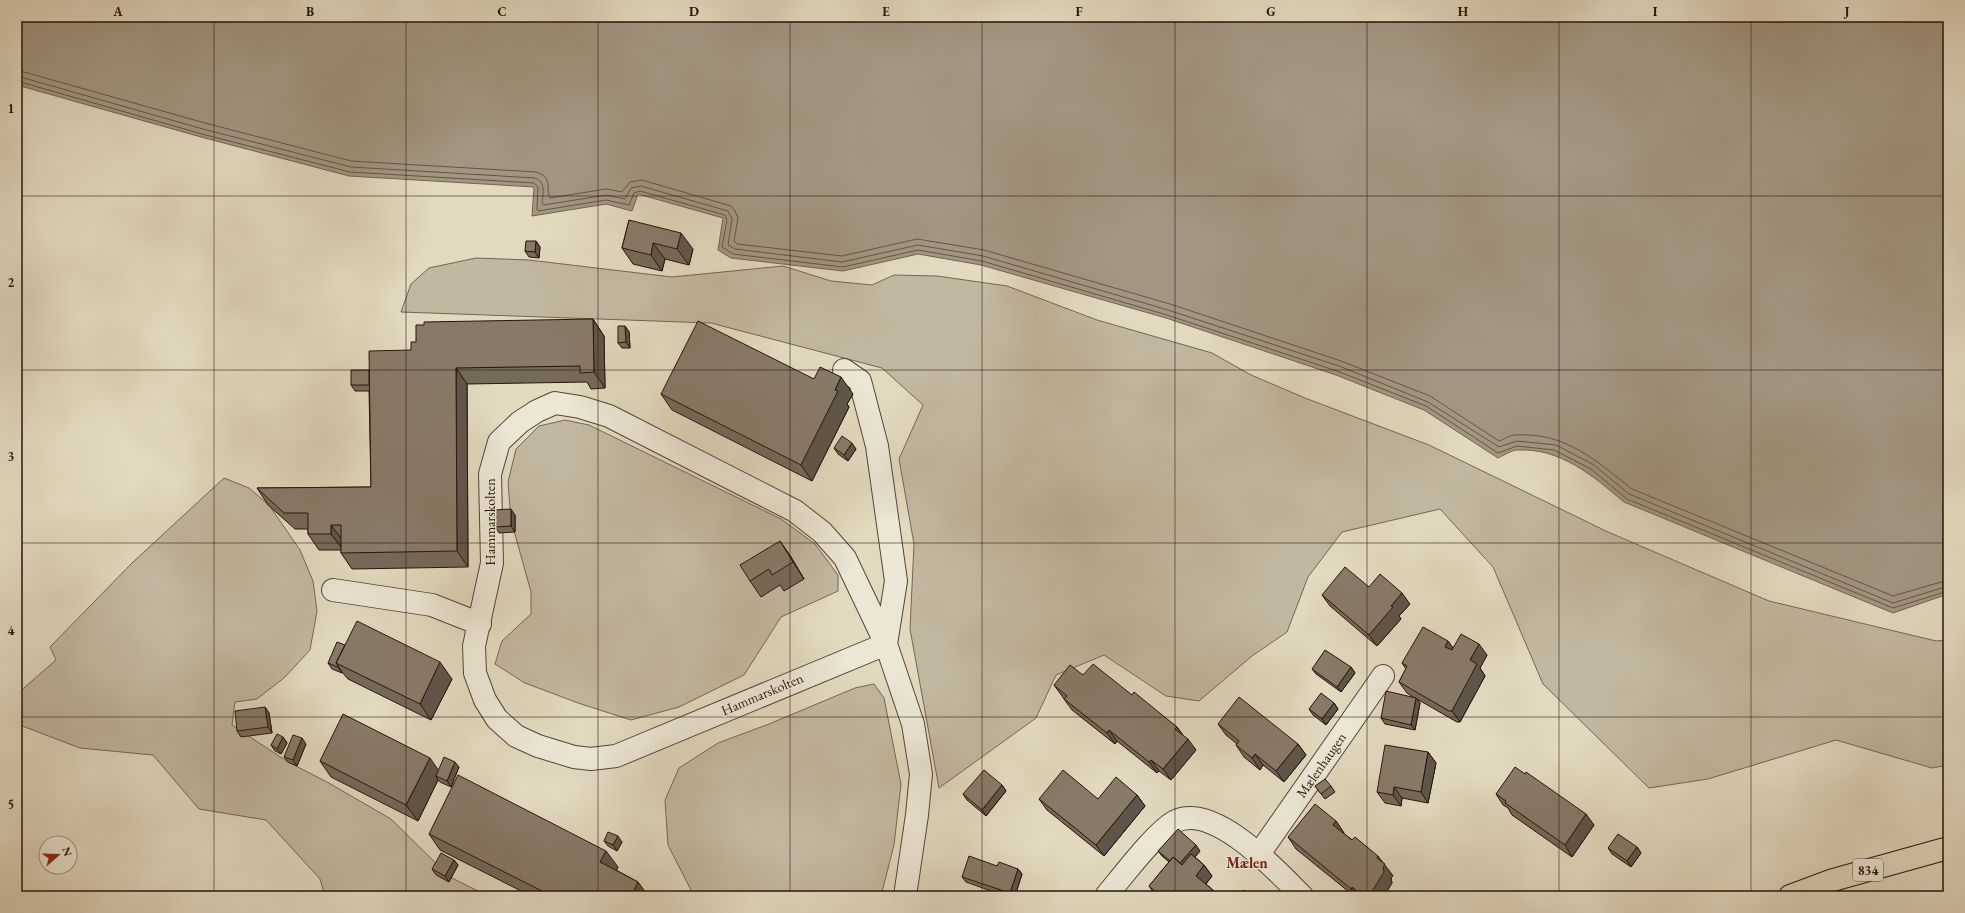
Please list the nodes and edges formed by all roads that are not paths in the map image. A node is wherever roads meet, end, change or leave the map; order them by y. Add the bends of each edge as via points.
1 (844, 370) dead end
2 (333, 590) dead end
3 (480, 624) junction
4 (886, 644) junction
5 (1383, 676) dead end
6 (1948, 848) edge
7 (1259, 854) junction
8 (905, 896) edge
9 (1106, 896) edge
10 (1302, 896) edge
11 (1790, 896) edge

1 - 4 street via 860,381 877,446 896,581
2 - 3 street via 432,605
3 - 4 street, Hammarskolten via 474,646 475,673 485,700 497,719 516,736 538,746 574,757 591,759 616,756
3 - 4 street, Hammarskolten via 492,563 490,474 499,442 520,422 555,403 610,416 795,511 822,532 845,558
4 - 8 street, Hammarskolten via 913,724 921,774
5 - 7 street, Mælenhaugen
6 - 11 main road, 834 via 1833,880
7 - 9 street via 1205,820 1190,818 1175,822 1161,832
7 - 10 street

